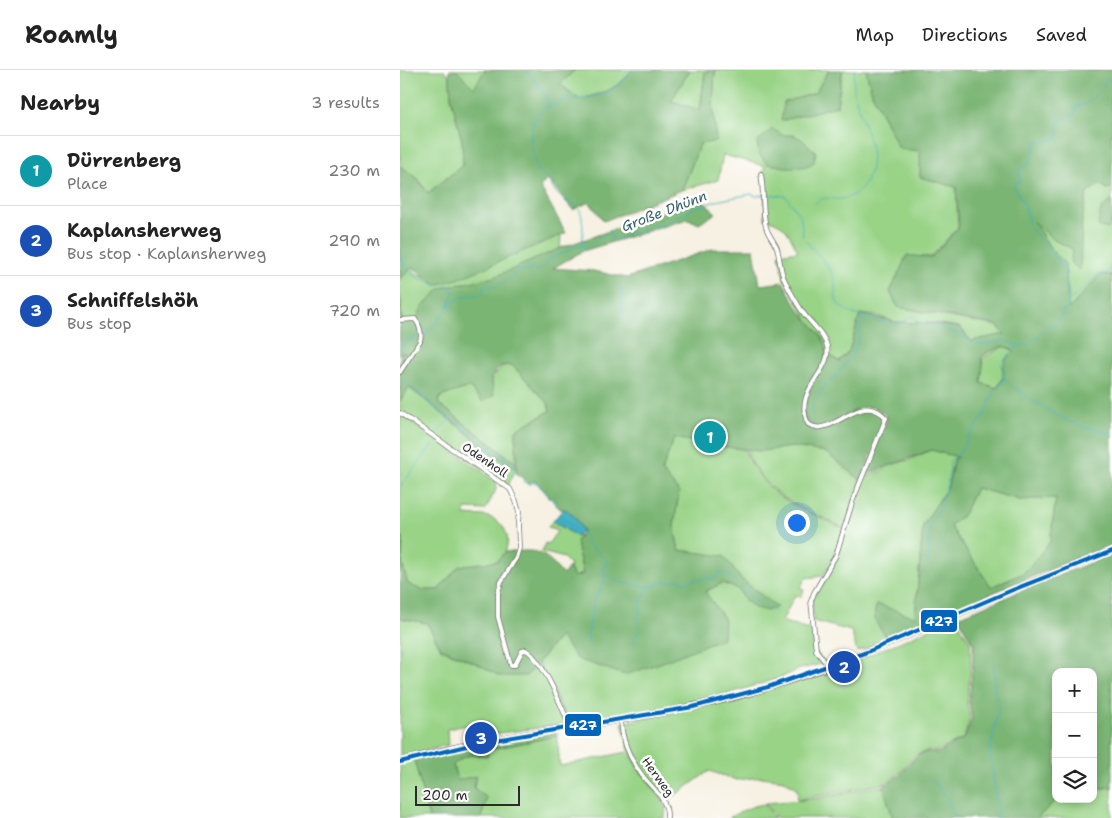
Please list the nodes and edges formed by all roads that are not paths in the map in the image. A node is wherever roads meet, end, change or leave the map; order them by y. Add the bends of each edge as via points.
1 (761, 174) dead end
2 (400, 320) edge
3 (400, 372) edge
4 (400, 413) edge
5 (1112, 551) edge
6 (830, 667) junction
7 (621, 721) junction
8 (571, 729) junction
9 (400, 762) edge
10 (667, 818) edge

1 - 6 street via 766,229 776,248 784,279 827,345 823,366 805,400 804,416 808,424 816,428 830,425 852,412 869,409 881,411 886,418 853,500 836,555 811,601 816,650
2 - 3 street via 416,319 422,336
4 - 8 street, Odenholl via 510,489 519,512 519,548 500,582 500,629 511,665 515,665 522,650 535,658
5 - 6 main road
6 - 7 main road via 726,699
7 - 8 main road
7 - 10 street, Herweg via 624,743 642,775 666,804
8 - 9 main road via 482,742

